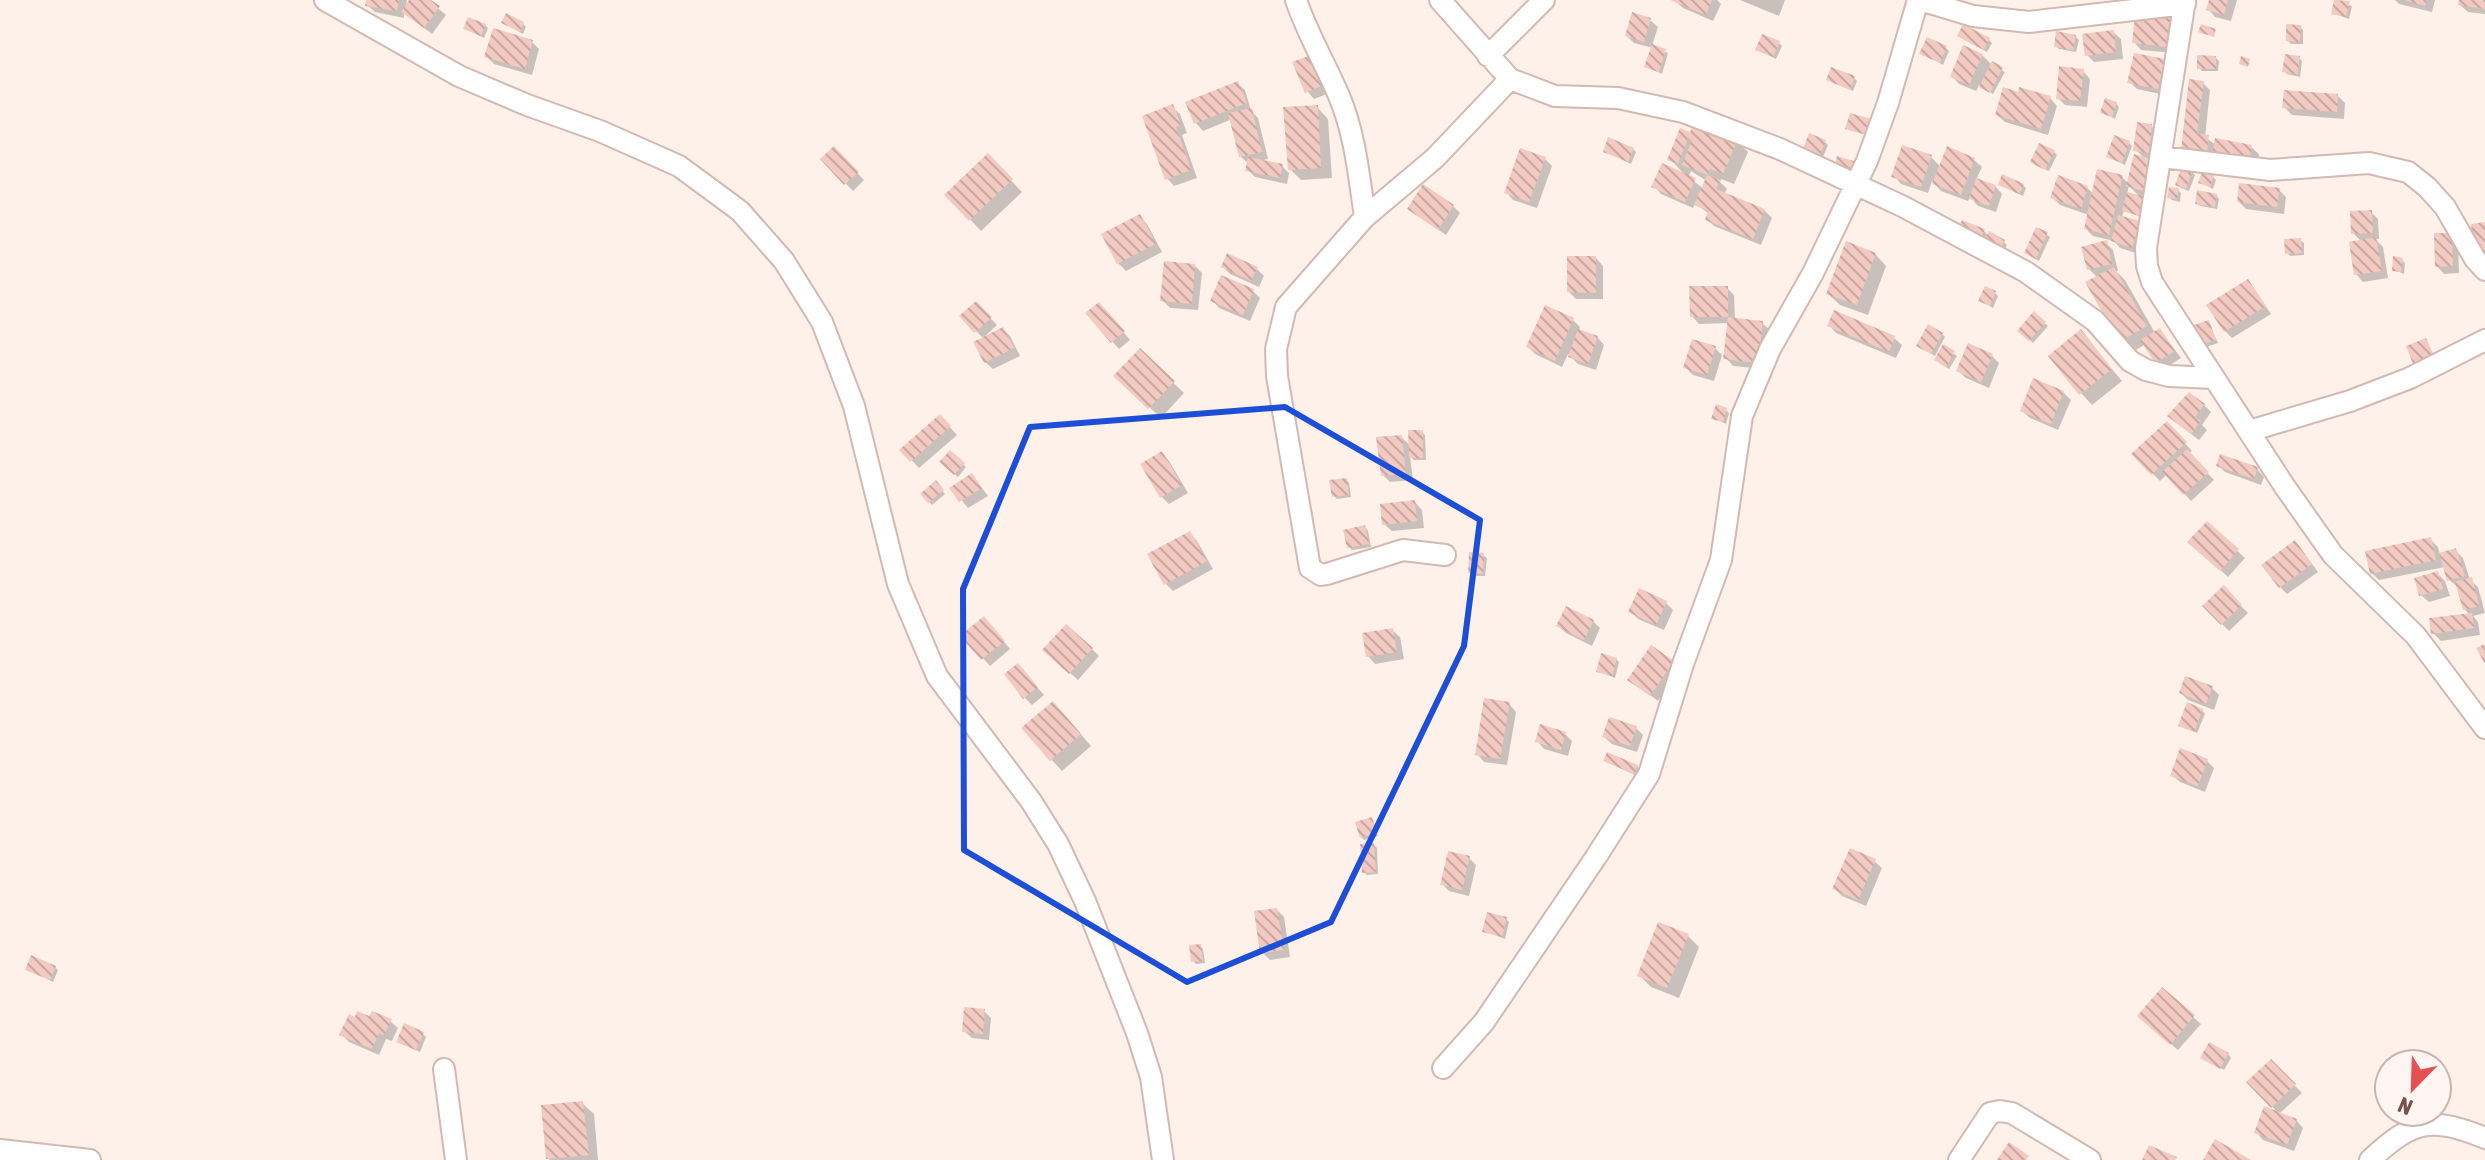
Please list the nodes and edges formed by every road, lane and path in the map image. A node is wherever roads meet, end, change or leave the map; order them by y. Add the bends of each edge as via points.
1 (325, 0) edge
2 (1296, 0) edge
3 (1440, 0) edge
4 (1544, 0) edge
5 (1919, 0) edge
6 (2185, 2) edge
7 (1488, 56) junction
8 (1510, 79) junction
9 (2162, 157) junction
10 (1856, 185) junction
11 (1365, 217) junction
12 (2485, 270) edge
13 (2485, 340) edge
14 (2214, 378) junction
15 (2249, 431) junction
16 (1445, 555) dead end
17 (2485, 728) edge
18 (1443, 1068) dead end
19 (444, 1069) dead end
20 (2485, 1138) edge
21 (0, 1150) edge
22 (90, 1160) edge
23 (456, 1160) edge
24 (1163, 1160) edge
25 (1959, 1160) edge
26 (2090, 1160) edge
27 (2370, 1160) edge

1 - 24 street via 459,76 679,166 740,211 784,261 822,322 854,406 898,584 937,676 1031,801 1085,901 1151,1077
2 - 11 street via 1340,99
3 - 7 street
4 - 7 street
5 - 6 street via 1973,16 2029,22
5 - 10 street
6 - 9 street
7 - 8 street
8 - 10 street via 1555,96 1618,98 1683,112
8 - 11 street via 1435,158
9 - 12 street via 2270,170 2369,163 2408,172 2445,207
9 - 14 street via 2147,266
10 - 14 street via 2026,272 2095,321 2130,361 2146,370
10 - 18 street via 1770,349 1742,416 1721,560 1649,774 1484,1022
11 - 16 street via 1286,307 1276,349 1307,559 1321,575 1403,550
13 - 15 street via 2410,378
14 - 15 street
15 - 17 street via 2333,555 2416,636
19 - 23 street
20 - 27 street via 2452,1124 2423,1125 2393,1139
21 - 22 street
25 - 26 street via 1990,1113 2000,1111

